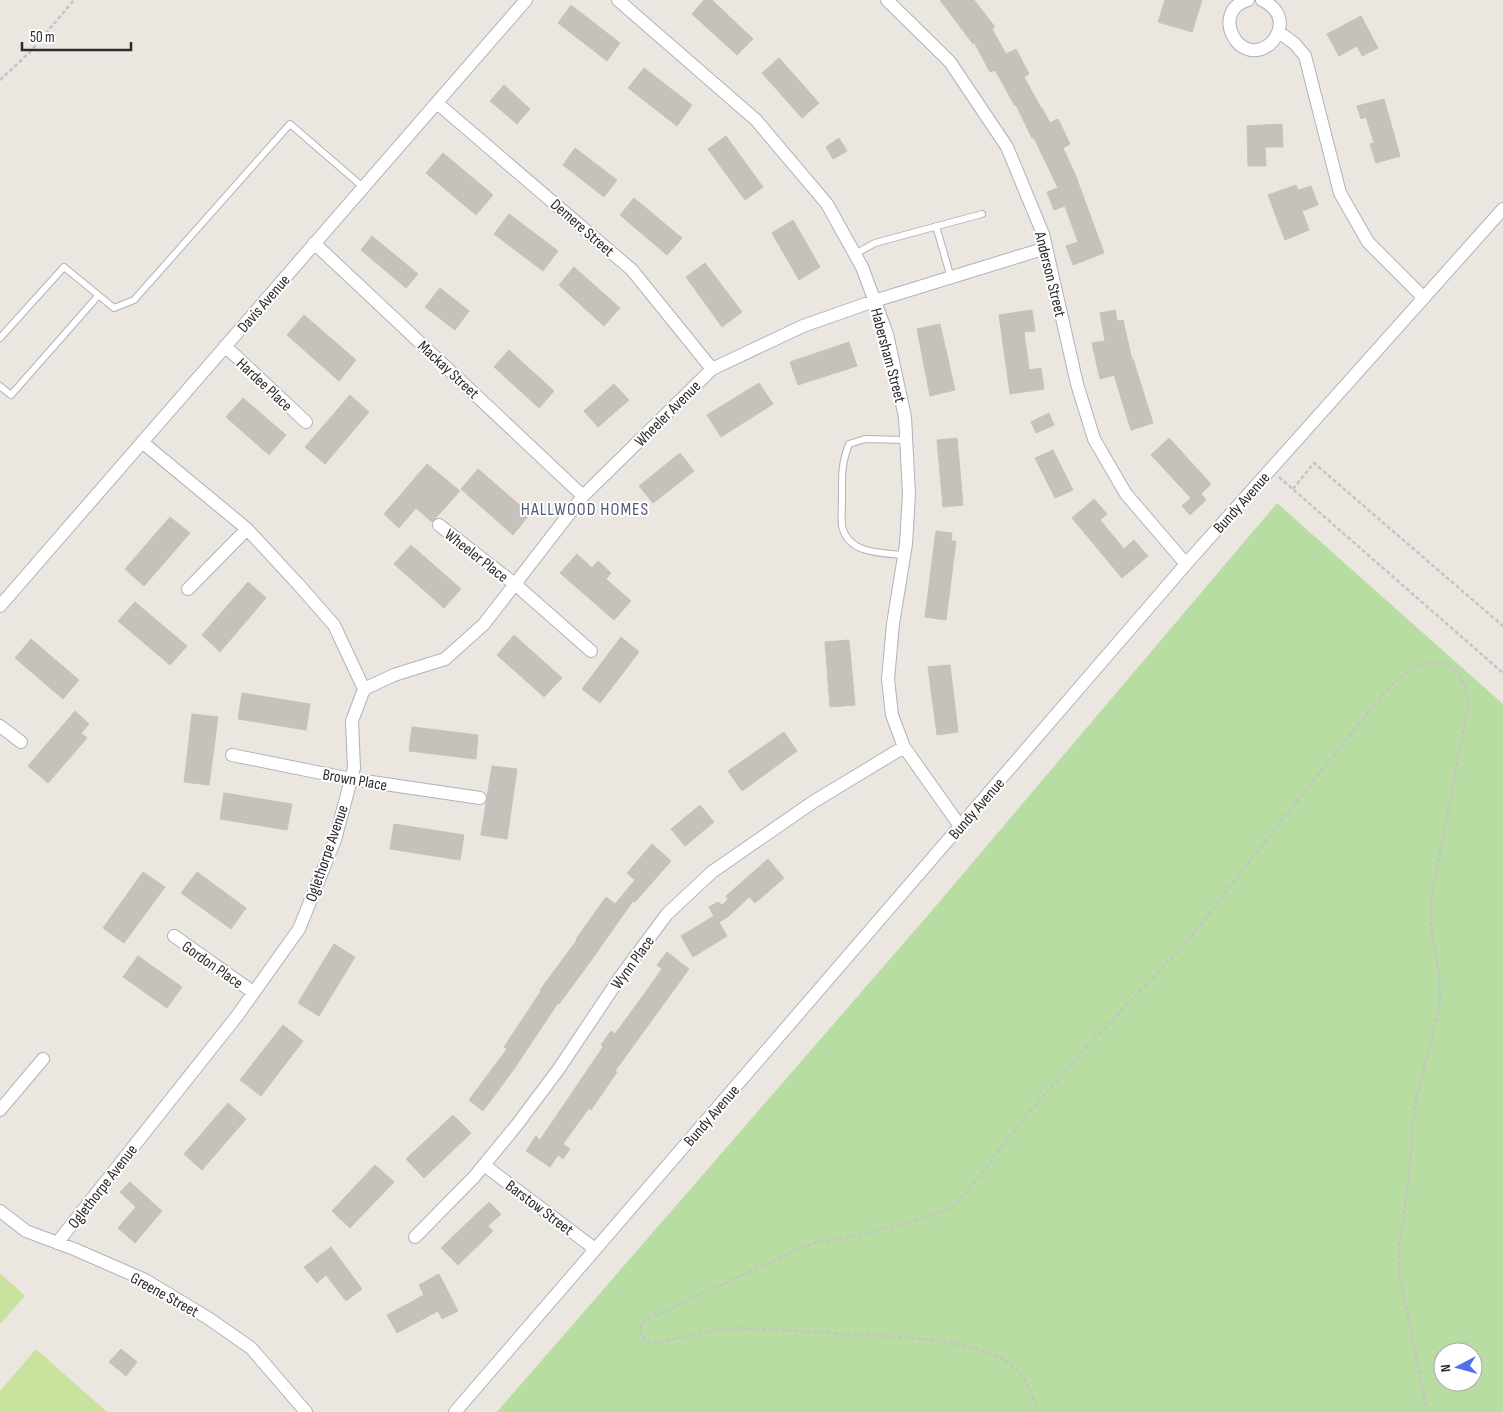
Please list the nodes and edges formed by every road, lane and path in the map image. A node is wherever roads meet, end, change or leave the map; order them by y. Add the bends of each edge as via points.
1 (74, 0) edge
2 (526, 0) edge
3 (618, 0) edge
4 (887, 0) edge
5 (1248, 0) edge
6 (1262, 0) edge
7 (1279, 32) junction
8 (0, 80) edge
9 (437, 103) junction
10 (363, 187) junction
11 (1503, 209) edge
12 (982, 214) dead end
13 (936, 226) junction
14 (314, 243) junction
15 (1046, 248) junction
16 (855, 254) junction
17 (951, 278) junction
18 (98, 296) junction
19 (1424, 298) junction
20 (874, 301) junction
21 (0, 338) edge
22 (225, 346) junction
23 (712, 369) junction
24 (0, 386) edge
25 (306, 422) dead end
26 (906, 440) junction
27 (142, 442) junction
28 (1270, 470) junction
29 (1293, 489) junction
30 (583, 496) junction
31 (439, 525) dead end
32 (247, 530) junction
33 (904, 555) junction
34 (1186, 564) junction
35 (516, 585) junction
36 (188, 589) dead end
37 (0, 606) edge
38 (1503, 626) edge
39 (591, 651) dead end
40 (1503, 673) edge
41 (364, 689) junction
42 (0, 726) edge
43 (21, 742) dead end
44 (904, 747) junction
45 (232, 755) dead end
46 (351, 779) junction
47 (480, 798) dead end
48 (960, 826) junction
49 (174, 936) dead end
50 (253, 992) junction
51 (43, 1059) dead end
52 (0, 1110) edge
53 (484, 1164) junction
54 (0, 1211) edge
55 (415, 1237) dead end
56 (57, 1243) junction
57 (595, 1249) junction
58 (306, 1412) edge
59 (455, 1412) edge
60 (1038, 1412) edge
61 (1427, 1412) edge

1 - 8 path via 29,54
2 - 9 street, Davis Avenue
3 - 16 street, Habersham Street via 756,120 827,204
4 - 15 street, Anderson Street via 950,62 1007,146
5 - 7 street via 1235,8 1230,16 1229,26 1238,44 1256,50 1274,41
6 - 7 street via 1277,12
7 - 19 street via 1305,56 1340,193 1368,242
9 - 10 street, Davis Avenue
9 - 23 street, Demere Street via 632,270
10 - 14 street, Davis Avenue
10 - 18 lane via 290,124 134,300 114,308
11 - 19 street, Bundy Avenue
12 - 13 lane
13 - 16 lane via 875,242
13 - 17 lane
14 - 22 street, Davis Avenue
14 - 30 street, Mackay Street
15 - 17 street, Wheeler Avenue
15 - 34 street, Anderson Street via 1077,384 1094,439 1126,494
16 - 20 street, Habersham Street
17 - 20 street, Wheeler Avenue
18 - 21 lane via 64,267
18 - 24 lane via 11,395
19 - 28 street, Bundy Avenue
20 - 23 street, Wheeler Avenue via 803,326
20 - 26 street, Habersham Street via 887,334 905,416
22 - 25 street, Hardee Place
22 - 27 street, Davis Avenue
23 - 30 street, Wheeler Avenue
26 - 33 street, Habersham Street via 909,494
26 - 33 lane via 865,439 849,444 842,460 842,526 848,540 870,552
27 - 32 street
27 - 37 street, Davis Avenue
28 - 29 path
28 - 34 street, Bundy Avenue
29 - 38 path via 1314,464
29 - 40 path
30 - 35 street, Wheeler Avenue
31 - 35 street, Wheeler Place
32 - 36 street
32 - 41 street via 334,625
33 - 44 street, Habersham Street via 888,679 892,716
34 - 48 street, Bundy Avenue
35 - 39 street, Wheeler Place
35 - 41 street, Wheeler Avenue via 484,624 445,658
41 - 46 street, Oglethorpe Avenue via 352,721 354,768
42 - 43 street
44 - 48 street, Habersham Street
44 - 53 street, Wynn Place via 813,802 712,872 667,914 558,1070
45 - 46 street, Brown Place
46 - 47 street, Brown Place
46 - 50 street, Oglethorpe Avenue via 334,840 299,929
48 - 57 street, Bundy Avenue
49 - 50 street, Gordon Place
50 - 56 street, Oglethorpe Avenue
51 - 52 street
53 - 55 street, Wynn Place
53 - 57 street, Barstow Street
54 - 56 street, Greene Street via 26,1230
56 - 58 street, Greene Street via 144,1280 215,1323 251,1348
57 - 59 street, Bundy Avenue
60 - 61 path via 1016,1368 1004,1359 958,1345 931,1340 735,1328 653,1344 641,1337 640,1331 645,1320 800,1248 900,1225 934,1215 956,1204 1026,1116 1092,1041 1186,943 1388,688 1421,665 1434,663 1452,666 1459,673 1468,702 1431,898 1439,1005 1414,1109 1408,1185 1398,1248 1399,1272

